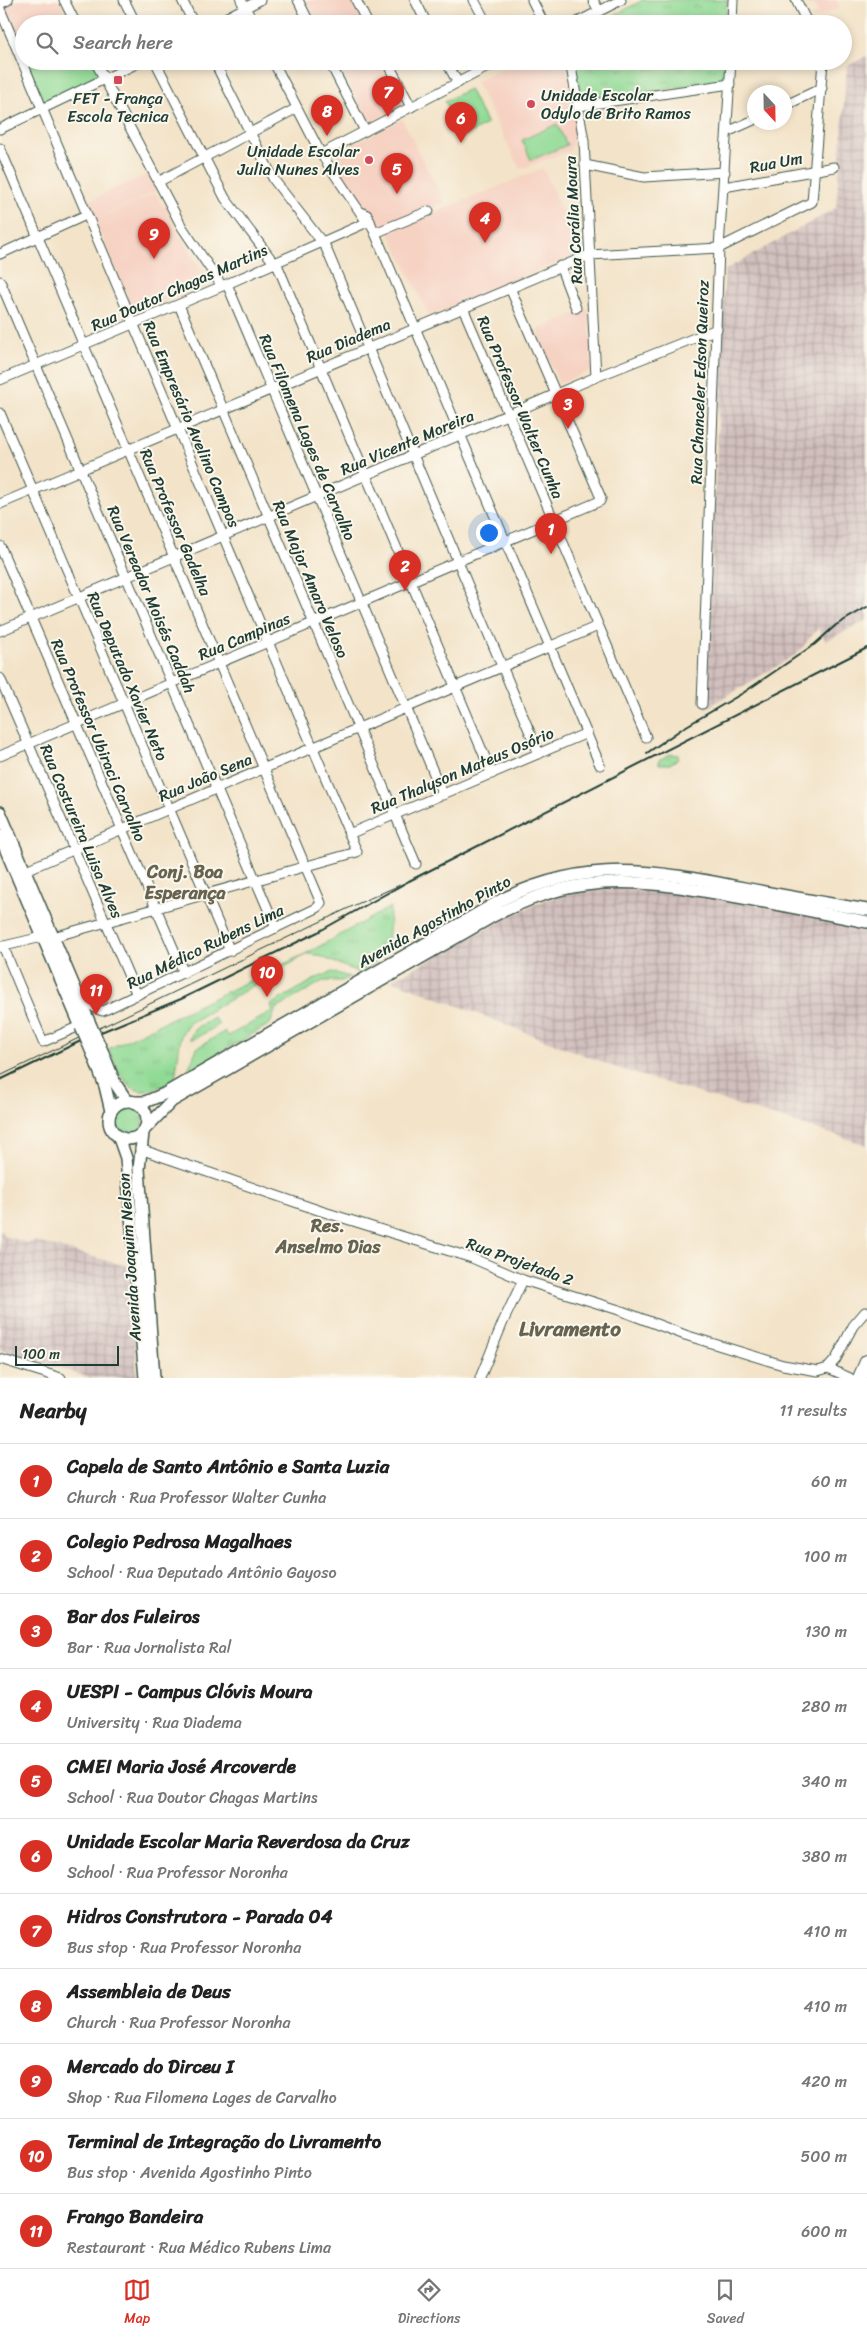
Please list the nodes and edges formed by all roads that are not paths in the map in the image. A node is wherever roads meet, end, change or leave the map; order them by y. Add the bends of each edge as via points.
1 (8, 0) edge
2 (64, 0) edge
3 (124, 0) edge
4 (182, 0) edge
5 (260, 0) edge
6 (298, 0) edge
7 (356, 0) edge
8 (415, 0) edge
9 (474, 0) edge
10 (532, 0) edge
11 (594, 0) edge
12 (621, 0) edge
13 (733, 0) edge
14 (796, 0) edge
15 (0, 4) edge
16 (243, 4) edge
17 (0, 9) edge
18 (599, 11) junction
19 (72, 15) edge
20 (132, 15) edge
21 (190, 15) edge
22 (227, 15) edge
23 (249, 15) edge
24 (306, 15) edge
25 (364, 15) edge
26 (422, 15) edge
27 (482, 15) edge
28 (540, 15) edge
29 (591, 15) edge
30 (732, 15) edge
31 (804, 15) edge
32 (15, 45) edge
33 (25, 70) edge
34 (100, 70) edge
35 (124, 70) edge
36 (160, 70) edge
37 (219, 70) edge
38 (278, 70) edge
39 (334, 70) edge
40 (392, 70) edge
41 (451, 70) edge
42 (483, 70) edge
43 (572, 70) edge
44 (731, 70) edge
45 (823, 70) edge
46 (105, 80) junction
47 (458, 83) junction
48 (730, 84) junction
49 (822, 88) junction
50 (792, 102) edge
51 (579, 106) junction
52 (297, 108) junction
53 (411, 108) junction
54 (42, 110) junction
55 (747, 123) edge
56 (0, 129) edge
57 (365, 131) junction
58 (250, 132) junction
59 (727, 132) junction
60 (336, 146) junction
61 (0, 148) edge
62 (321, 154) junction
63 (204, 157) junction
64 (585, 166) junction
65 (834, 167) dead end
66 (330, 168) junction
67 (814, 170) junction
68 (725, 172) junction
69 (158, 182) junction
70 (724, 187) junction
71 (428, 211) dead end
72 (86, 215) junction
73 (368, 222) junction
74 (375, 233) junction
75 (38, 237) junction
76 (322, 241) junction
77 (719, 248) junction
78 (0, 254) edge
79 (589, 256) junction
80 (275, 262) junction
81 (560, 266) junction
82 (0, 281) edge
83 (225, 285) junction
84 (510, 288) junction
85 (179, 305) junction
86 (462, 308) junction
87 (576, 308) dead end
88 (132, 325) junction
89 (416, 327) junction
90 (716, 329) junction
91 (84, 345) junction
92 (368, 348) junction
93 (36, 365) junction
94 (320, 369) junction
95 (596, 378) junction
96 (0, 380) edge
97 (272, 389) junction
98 (556, 394) junction
99 (223, 409) junction
100 (0, 413) edge
101 (508, 415) junction
102 (176, 429) junction
103 (461, 435) junction
104 (129, 450) junction
105 (414, 456) junction
106 (81, 470) junction
107 (365, 476) junction
108 (33, 490) junction
109 (317, 497) junction
110 (0, 504) edge
111 (269, 517) junction
112 (553, 520) junction
113 (223, 536) junction
114 (505, 540) junction
115 (0, 546) edge
116 (174, 557) junction
117 (458, 561) junction
118 (127, 578) junction
119 (410, 582) junction
120 (79, 598) junction
121 (362, 602) junction
122 (31, 618) junction
123 (313, 622) junction
124 (598, 626) junction
125 (0, 631) edge
126 (268, 642) junction
127 (550, 646) junction
128 (218, 663) junction
129 (502, 666) junction
130 (0, 678) edge
131 (172, 683) junction
132 (454, 686) junction
133 (124, 703) junction
134 (702, 704) dead end
135 (406, 708) junction
136 (76, 723) junction
137 (358, 728) junction
138 (587, 733) junction
139 (646, 737) dead end
140 (28, 744) junction
141 (312, 747) junction
142 (539, 754) junction
143 (0, 756) edge
144 (600, 765) dead end
145 (263, 768) junction
146 (492, 774) junction
147 (217, 788) junction
148 (442, 795) junction
149 (169, 809) junction
150 (0, 812) edge
151 (395, 815) junction
152 (121, 829) junction
153 (349, 834) junction
154 (0, 836) edge
155 (74, 850) junction
156 (416, 864) dead end
157 (306, 866) junction
158 (21, 872) junction
159 (256, 881) junction
160 (205, 895) junction
161 (318, 908) joint
162 (155, 910) junction
163 (867, 910) edge
164 (104, 922) junction
165 (867, 922) edge
166 (276, 928) junction
167 (47, 937) junction
168 (1, 947) edge
169 (230, 951) junction
170 (184, 973) junction
171 (137, 995) junction
172 (79, 998) junction
173 (82, 1026) junction
174 (98, 1055) junction
175 (130, 1101) junction
176 (111, 1111) junction
177 (144, 1131) junction
178 (118, 1138) junction
179 (140, 1149) junction
180 (524, 1280) junction
181 (865, 1312) dead end
182 (0, 1359) edge
183 (867, 1362) edge
184 (828, 1368) junction
185 (61, 1378) edge
186 (145, 1378) edge
187 (154, 1378) edge
188 (480, 1378) edge
189 (850, 1378) edge
190 (860, 1378) edge

1 - 15 street
2 - 19 street
3 - 20 street
4 - 21 street
5 - 16 street
6 - 24 street
7 - 25 street
8 - 26 street
9 - 27 street
10 - 28 street
11 - 18 street
12 - 18 street
13 - 30 street
14 - 31 street
16 - 22 street
16 - 23 street
17 - 32 street, Rua Empresário Avelino Campos
18 - 29 street
33 - 54 street, Rua Empresário Avelino Campos
34 - 46 street, Rua Filomena Lages de Carvalho
35 - 46 street
36 - 63 street
37 - 58 street
38 - 52 street
39 - 57 street
40 - 53 street
41 - 47 street
42 - 47 street
43 - 51 street, Rua Corália Moura
44 - 48 street, Rua Chanceler Edson Queiroz
45 - 49 street
46 - 54 street
46 - 69 street, Rua Filomena Lages de Carvalho
47 - 53 street
48 - 51 street
48 - 59 street, Rua Chanceler Edson Queiroz
49 - 50 street
49 - 67 street
51 - 64 street, Rua Corália Moura
52 - 58 street
52 - 62 street
53 - 57 street
54 - 56 street
54 - 72 street, Rua Empresário Avelino Campos
55 - 59 street
57 - 60 street
58 - 63 street
58 - 76 street via 280,188
59 - 68 street, Rua Chanceler Edson Queiroz
60 - 62 street
60 - 66 street via 329,158
61 - 75 street, Rua Professor Gadelha
62 - 66 street
63 - 69 street
63 - 80 street via 234,212
64 - 68 street via 635,177
64 - 79 street, Rua Corália Moura
65 - 67 street, Rua Um
66 - 73 street
67 - 70 street, Rua Um
67 - 77 street via 812,202
68 - 70 street, Rua Chanceler Edson Queiroz
69 - 83 street, Rua Filomena Lages de Carvalho via 185,233
70 - 77 street, Rua Chanceler Edson Queiroz
71 - 74 street
72 - 75 street
72 - 88 street, Rua Empresário Avelino Campos
73 - 74 street
73 - 76 street, Rua Doutor Chagas Martins
74 - 89 street
75 - 78 street
75 - 91 street, Rua Professor Gadelha
76 - 80 street, Rua Doutor Chagas Martins
76 - 92 street
77 - 79 street, Rua Diadema
77 - 90 street, Rua Chanceler Edson Queiroz
79 - 81 street, Rua Diadema
79 - 95 street, Rua Corália Moura
80 - 83 street, Rua Doutor Chagas Martins
80 - 94 street
81 - 84 street, Rua Diadema
81 - 87 street
82 - 93 street, Rua Vereador Moisés Caddah
83 - 85 street, Rua Doutor Chagas Martins
83 - 97 street, Rua Filomena Lages de Carvalho
84 - 86 street, Rua Diadema
84 - 98 street
85 - 88 street, Rua Doutor Chagas Martins
85 - 99 street, Rua Major Amaro Veloso
86 - 89 street, Rua Diadema
86 - 101 street, Rua Professor Walter Cunha
88 - 91 street, Rua Doutor Chagas Martins
88 - 102 street, Rua Empresário Avelino Campos
89 - 92 street, Rua Diadema
89 - 103 street
90 - 95 street, Rua Vicente Moreira
90 - 134 street, Rua Chanceler Edson Queiroz
91 - 93 street, Rua Doutor Chagas Martins
91 - 104 street, Rua Professor Gadelha
92 - 94 street, Rua Diadema
92 - 105 street
93 - 96 street, Rua Doutor Chagas Martins
93 - 106 street, Rua Vereador Moisés Caddah
94 - 97 street, Rua Diadema
94 - 107 street
95 - 98 street, Rua Vicente Moreira
97 - 99 street, Rua Diadema
97 - 109 street, Rua Filomena Lages de Carvalho
98 - 101 street, Rua Vicente Moreira
98 - 112 street via 601,498
99 - 102 street, Rua Diadema
99 - 111 street, Rua Major Amaro Veloso
100 - 108 street, Rua Deputado Xavier Neto
101 - 103 street, Rua Vicente Moreira
101 - 112 street, Rua Professor Walter Cunha
102 - 104 street, Rua Diadema
102 - 113 street, Rua Empresário Avelino Campos
103 - 105 street, Rua Vicente Moreira
103 - 114 street
104 - 106 street, Rua Diadema
104 - 116 street, Rua Professor Gadelha
105 - 107 street, Rua Vicente Moreira
105 - 117 street
106 - 108 street, Rua Diadema
106 - 118 street, Rua Vereador Moisés Caddah
107 - 109 street, Rua Vicente Moreira
107 - 119 street
108 - 110 street, Rua Diadema
108 - 120 street, Rua Deputado Xavier Neto
109 - 111 street, Rua Vicente Moreira
109 - 121 street, Rua Filomena Lages de Carvalho
111 - 113 street, Rua Vicente Moreira
111 - 123 street, Rua Major Amaro Veloso
112 - 114 street
112 - 124 street, Rua Professor Walter Cunha
113 - 116 street, Rua Vicente Moreira
113 - 126 street, Rua Empresário Avelino Campos
114 - 117 street
114 - 127 street
115 - 122 street, Rua Professor Ubiraci Carvalho
116 - 118 street, Rua Vicente Moreira
116 - 128 street, Rua Professor Gadelha
117 - 119 street
117 - 129 street
118 - 120 street, Rua Vicente Moreira
118 - 131 street, Rua Vereador Moisés Caddah
119 - 121 street, Rua Campinas
119 - 132 street
120 - 122 street, Rua Vicente Moreira
120 - 133 street, Rua Deputado Xavier Neto
121 - 123 street, Rua Campinas
121 - 135 street, Rua Filomena Lages de Carvalho
122 - 125 street, Rua Vicente Moreira
122 - 136 street, Rua Professor Ubiraci Carvalho
123 - 126 street, Rua Campinas
123 - 137 street, Rua Major Amaro Veloso
124 - 127 street
124 - 139 street, Rua Professor Walter Cunha
126 - 128 street, Rua Campinas
126 - 141 street, Rua Empresário Avelino Campos
127 - 129 street
127 - 138 street
128 - 131 street, Rua Campinas
128 - 145 street, Rua Professor Gadelha
129 - 132 street
129 - 142 street
130 - 140 street, Rua Costureira Luisa Alves
131 - 133 street, Rua Campinas
131 - 147 street, Rua Vereador Moisés Caddah
132 - 135 street
132 - 146 street
133 - 136 street, Rua Campinas
133 - 149 street, Rua Deputado Xavier Neto
135 - 137 street, Rua João Sena
135 - 148 street
136 - 140 street, Rua Campinas
136 - 152 street, Rua Professor Ubiraci Carvalho
137 - 141 street, Rua João Sena
137 - 151 street, Rua Major Amaro Veloso
138 - 142 street, Rua Thalyson Mateus Osório
138 - 144 street
140 - 143 street, Rua Campinas
140 - 155 street, Rua Costureira Luisa Alves
141 - 145 street, Rua João Sena
141 - 153 street, Rua Empresário Avelino Campos
142 - 146 street, Rua Thalyson Mateus Osório
145 - 147 street, Rua João Sena
145 - 157 street, Rua Professor Gadelha
146 - 148 street, Rua Thalyson Mateus Osório
147 - 149 street, Rua João Sena
147 - 159 street, Rua Vereador Moisés Caddah
148 - 151 street, Rua Thalyson Mateus Osório
149 - 152 street, Rua João Sena
149 - 160 street, Rua Deputado Xavier Neto
150 - 158 main road
151 - 153 street, Rua Thalyson Mateus Osório
151 - 156 street, Rua Major Amaro Veloso
152 - 155 street, Rua João Sena
152 - 162 street, Rua Professor Ubiraci Carvalho
153 - 157 street, Rua Empresário Avelino Campos via 357,852
154 - 158 main road
155 - 158 street, Rua João Sena
155 - 164 street, Rua Costureira Luisa Alves
157 - 159 street
157 - 161 street, Rua Professor Gadelha via 320,899
158 - 167 main road
159 - 160 street
159 - 166 street, Rua Vereador Moisés Caddah
160 - 162 street
160 - 169 street, Rua Deputado Xavier Neto
161 - 166 street, Rua Médico Rubens Lima
162 - 164 street
162 - 170 street, Rua Professor Ubiraci Carvalho
163 - 175 main road, Avenida Agostinho Pinto via 672,874 615,871 553,880 503,899 164,1094 145,1102
164 - 167 street
164 - 171 street, Rua Costureira Luisa Alves
165 - 177 main road, Avenida Agostinho Pinto via 698,889 654,884 614,882 544,894 495,915 172,1101
166 - 169 street, Rua Médico Rubens Lima
167 - 168 street
167 - 172 main road
167 - 173 main road
168 - 173 street via 43,1042
169 - 170 street, Rua Médico Rubens Lima
170 - 171 street, Rua Médico Rubens Lima
171 - 172 street, Rua Médico Rubens Lima via 103,1011
172 - 173 main road
173 - 174 main road, bridge
174 - 175 main road
174 - 176 main road
175 - 176 main road via 120,1102
175 - 177 main road via 140,1105 147,1115
176 - 178 main road via 110,1129
177 - 178 main road via 131,1140
177 - 179 main road, Avenida Joaquim Nelson
178 - 186 main road, Avenida Joaquim Nelson via 126,1158
179 - 180 street, Rua Projetada 2 via 472,1258
179 - 187 main road, Avenida Joaquim Nelson
180 - 184 street, Rua Projetada 2 via 783,1364 818,1371
180 - 188 street
181 - 184 street via 852,1326
182 - 185 street
183 - 190 highway
184 - 189 street

